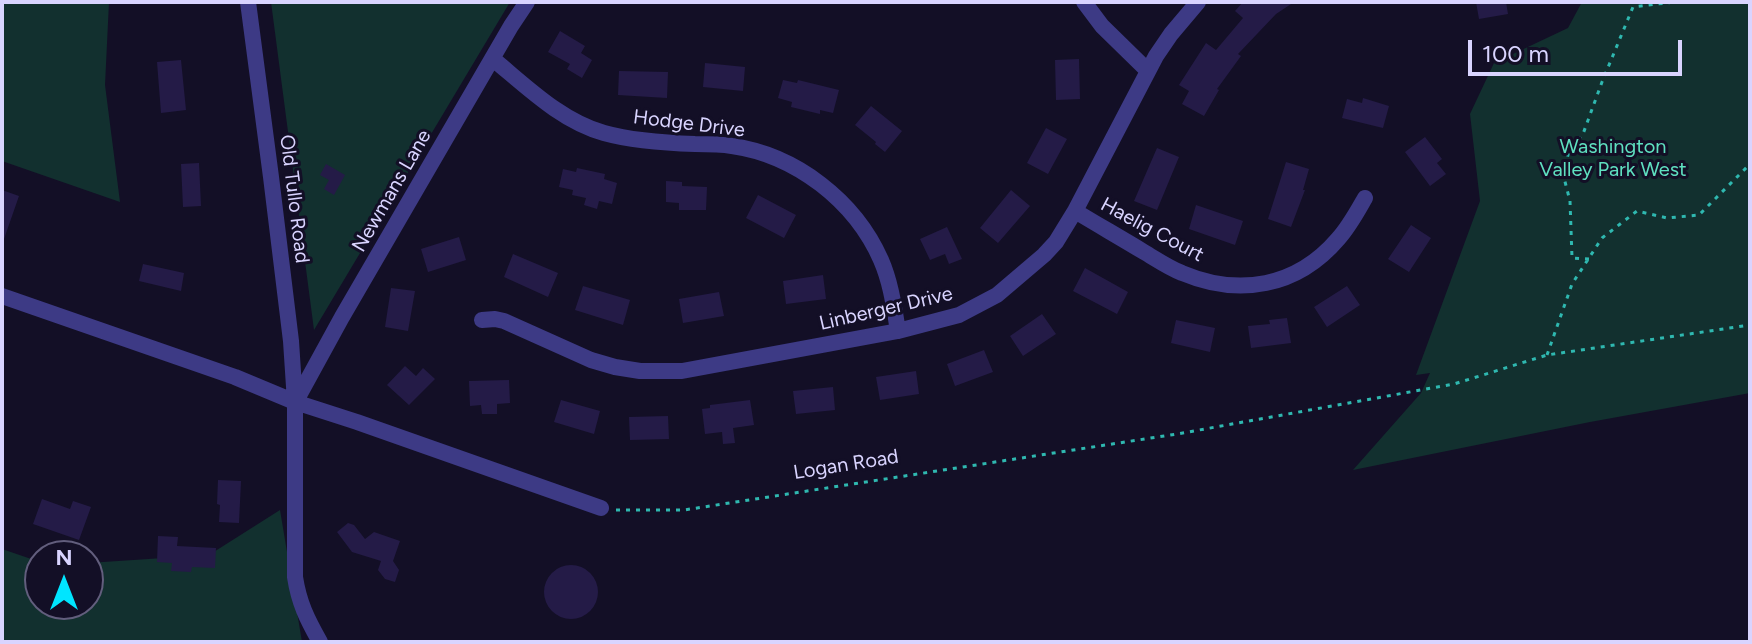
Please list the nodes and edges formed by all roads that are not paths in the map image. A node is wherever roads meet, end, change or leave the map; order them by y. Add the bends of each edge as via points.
1 (248, 2) edge
2 (527, 2) edge
3 (1084, 2) edge
4 (1198, 2) edge
5 (493, 59) junction
6 (1148, 71) junction
7 (1365, 198) dead end
8 (1075, 211) junction
9 (2, 296) edge
10 (482, 320) dead end
11 (898, 331) junction
12 (295, 402) junction
13 (601, 508) road end
14 (320, 642) edge

1 - 12 street, Old Tullo Road
2 - 5 street, Newmans Lane
3 - 6 street
4 - 6 street, Linberger Drive
5 - 11 street, Hodge Drive via 563,115 596,130 658,142 732,146 798,168 851,213 867,235 890,284
5 - 12 street, Newmans Lane
6 - 8 street, Linberger Drive
7 - 8 street, Haelig Court via 1338,240 1316,259 1291,277 1264,285 1236,286 1180,273
8 - 11 street, Linberger Drive via 1044,255 997,295 959,315
9 - 12 street
10 - 11 street, Linberger Drive via 504,321 591,360 640,371 682,371
12 - 13 street
12 - 14 street, Old Tullo Road via 295,577 299,600

